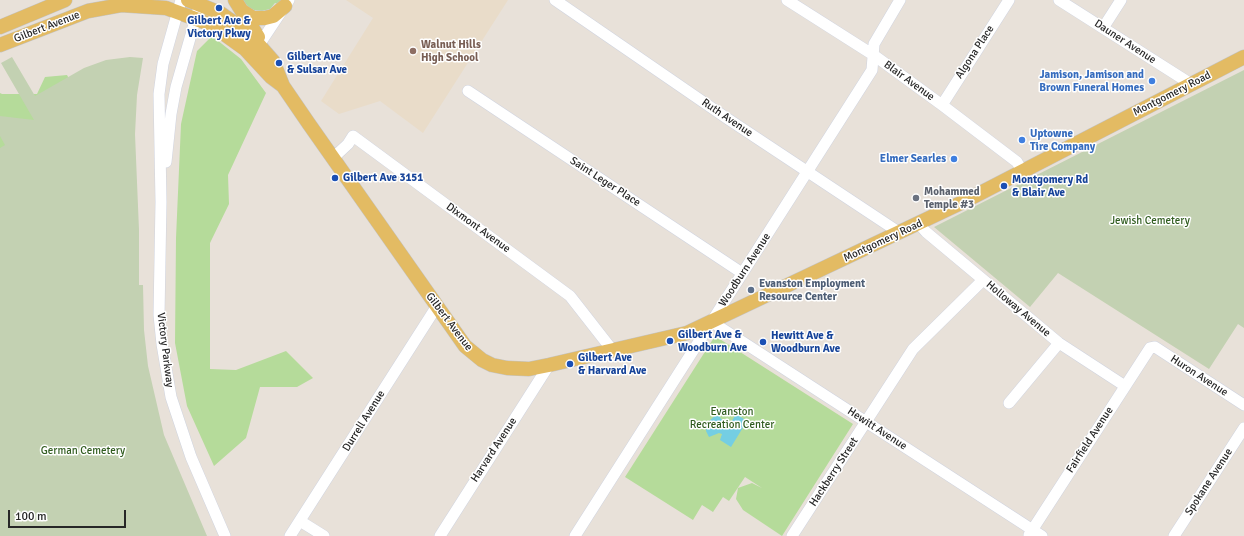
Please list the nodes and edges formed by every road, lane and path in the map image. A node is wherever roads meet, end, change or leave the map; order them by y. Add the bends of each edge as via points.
1 (65, 0) edge
2 (555, 0) edge
3 (787, 0) edge
4 (900, 0) edge
5 (1009, 0) edge
6 (1059, 0) edge
7 (1121, 0) edge
8 (196, 1) edge
9 (287, 3) edge
10 (179, 6) edge
11 (239, 6) edge
12 (196, 19) junction
13 (0, 27) edge
14 (1103, 28) junction
15 (0, 45) edge
16 (257, 48) junction
17 (875, 56) junction
18 (1244, 56) edge
19 (1191, 84) junction
20 (283, 86) junction
21 (468, 91) dead end
22 (942, 105) junction
23 (333, 158) junction
24 (1022, 171) junction
25 (809, 172) junction
26 (161, 202) junction
27 (919, 224) junction
28 (900, 233) junction
29 (742, 273) junction
30 (983, 280) junction
31 (437, 306) junction
32 (712, 322) junction
33 (1059, 343) junction
34 (1155, 347) joint
35 (613, 351) junction
36 (549, 365) junction
37 (1125, 386) junction
38 (1009, 403) dead end
39 (1244, 405) edge
40 (867, 422) junction
41 (1244, 428) edge
42 (300, 521) junction
43 (1030, 533) edge
44 (796, 535) edge
45 (225, 536) edge
46 (290, 536) edge
47 (324, 536) edge
48 (440, 536) edge
49 (575, 536) edge
50 (1042, 536) edge
51 (1174, 536) edge

1 - 13 main road, Gilbert Avenue
2 - 25 street, Ruth Avenue
3 - 17 street, Blair Avenue
4 - 17 street, Woodburn Avenue via 874,44
5 - 22 street, Algona Place
6 - 14 street, Dauner Avenue
7 - 14 street
8 - 12 street, Victory Parkway
8 - 16 main road, Gilbert Avenue via 235,24
9 - 11 main road via 273,16 265,18 253,18
9 - 16 street
10 - 12 main road, Gilbert Avenue
10 - 15 main road, Gilbert Avenue via 105,7 72,16
10 - 26 street, Victory Parkway via 163,64 159,94
11 - 16 main road
12 - 16 main road, Gilbert Avenue
12 - 26 street, Victory Parkway via 176,87
14 - 19 street, Dauner Avenue
16 - 20 main road, Gilbert Avenue via 271,77
16 - 20 main road, Gilbert Avenue via 273,61
17 - 22 street, Blair Avenue
17 - 25 street, Woodburn Avenue via 872,70
18 - 19 main road, Montgomery Road
19 - 24 main road, Montgomery Road
20 - 23 main road, Gilbert Avenue
21 - 29 street, Saint Leger Place
22 - 24 street, Blair Avenue via 1017,162
23 - 31 main road, Gilbert Avenue
23 - 35 street, Dixmont Avenue via 353,136 570,296
24 - 27 main road, Montgomery Road
25 - 28 street, Ruth Avenue
25 - 29 street, Woodburn Avenue
26 - 45 street, Victory Parkway via 159,315 165,369 191,457
27 - 28 main road, Montgomery Road
27 - 30 street, Holloway Avenue
28 - 32 main road, Montgomery Road
29 - 32 street, Woodburn Avenue
30 - 33 street, Holloway Avenue
30 - 40 street, Hackberry Street via 913,349
31 - 36 main road, Gilbert Avenue via 465,346 482,360 507,368 529,369
31 - 42 street, Durrell Avenue
32 - 35 main road, Gilbert Avenue via 687,333
32 - 40 street, Hewitt Avenue
32 - 49 street, Woodburn Avenue
33 - 37 street, Holloway Avenue
33 - 38 street
34 - 37 street, Fairfield Avenue via 1150,348
34 - 39 street, Huron Avenue
35 - 36 main road, Gilbert Avenue
36 - 48 street, Harvard Avenue
37 - 43 street, Fairfield Avenue
40 - 43 street, Hewitt Avenue
40 - 44 street, Hackberry Street
41 - 51 street, Spokane Avenue
42 - 46 street, Durrell Avenue
42 - 47 street
43 - 50 street, Hewitt Avenue

